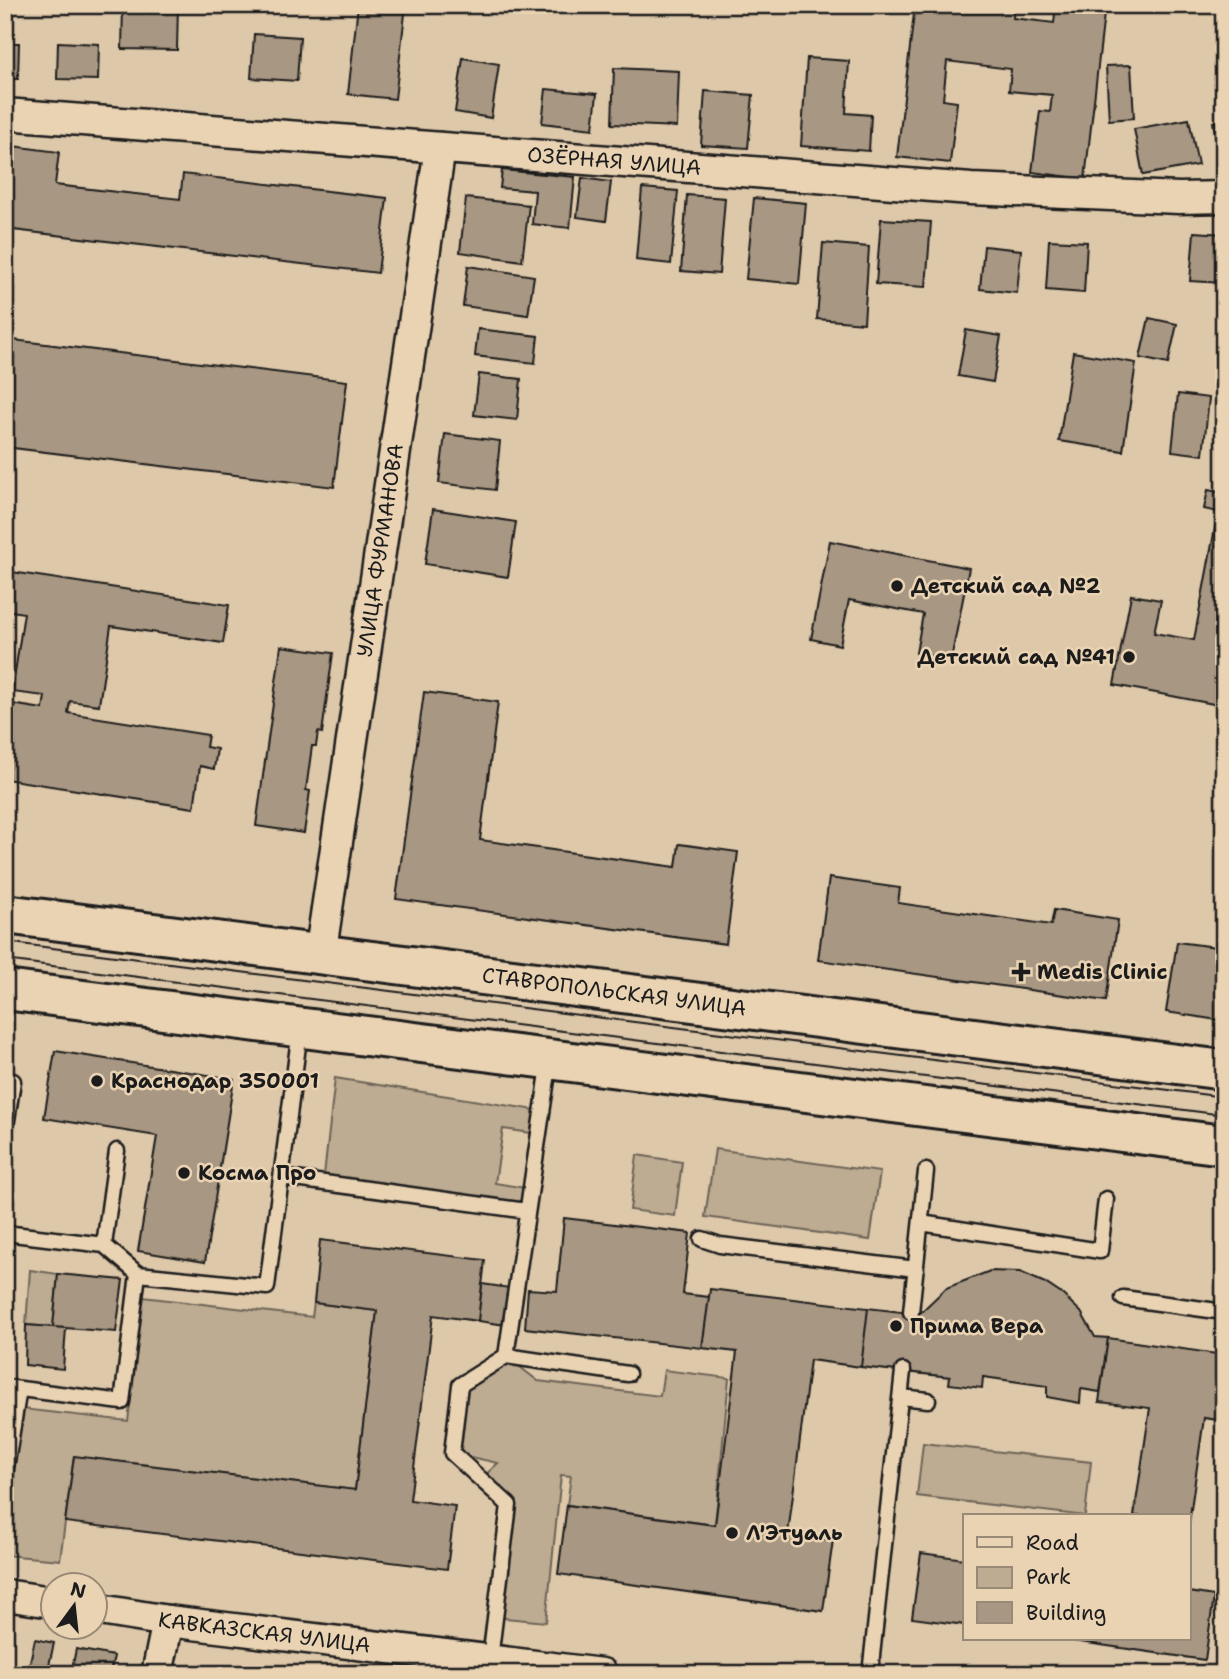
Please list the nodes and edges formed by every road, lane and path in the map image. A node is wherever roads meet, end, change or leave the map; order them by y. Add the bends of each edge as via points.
1 (5, 114) edge
2 (440, 148) junction
3 (1224, 197) edge
4 (5, 914) edge
5 (320, 956) junction
6 (5, 989) edge
7 (300, 1027) junction
8 (550, 1059) junction
9 (1224, 1070) edge
10 (5, 1080) edge
11 (5, 1133) edge
12 (1224, 1145) edge
13 (117, 1151) dead end
14 (926, 1171) dead end
15 (281, 1177) junction
16 (1106, 1199) dead end
17 (527, 1212) junction
18 (920, 1223) junction
19 (5, 1233) edge
20 (702, 1239) dead end
21 (104, 1245) junction
22 (916, 1269) junction
23 (138, 1274) junction
24 (1123, 1298) dead end
25 (911, 1312) dead end
26 (1224, 1312) edge
27 (506, 1356) junction
28 (903, 1371) dead end
29 (628, 1374) dead end
30 (12, 1388) edge
31 (901, 1396) junction
32 (928, 1400) dead end
33 (5, 1474) edge
34 (5, 1595) edge
35 (38, 1600) edge
36 (108, 1611) edge
37 (168, 1621) junction
38 (490, 1659) junction
39 (157, 1674) edge
40 (602, 1674) edge
41 (870, 1674) edge

1 - 2 street, ОЗЁРНАЯ УЛИЦА
2 - 3 street, ОЗЁРНАЯ УЛИЦА via 971,188
2 - 5 street, УЛИЦА ФУРМАНОВА
4 - 5 main road, СТАВРОПОЛЬСКАЯ УЛИЦА
5 - 9 main road, СТАВРОПОЛЬСКАЯ УЛИЦА
6 - 7 main road
7 - 8 main road
7 - 15 lane
8 - 12 main road
8 - 17 lane
10 - 11 lane via 13,1081
13 - 21 lane
14 - 18 lane
15 - 17 lane
15 - 23 lane via 267,1287
16 - 18 lane via 1100,1251
17 - 27 lane
18 - 22 lane
19 - 21 lane
20 - 22 lane
21 - 23 lane
22 - 25 lane
23 - 30 lane via 122,1402
24 - 26 lane
27 - 29 lane
27 - 38 lane via 460,1385 452,1453 509,1505
28 - 31 lane
30 - 33 lane
31 - 32 lane
31 - 41 lane
34 - 35 street
36 - 37 street, КАВКАЗСКАЯ УЛИЦА
37 - 38 street, КАВКАЗСКАЯ УЛИЦА
37 - 39 street
38 - 40 street, КАВКАЗСКАЯ УЛИЦА

